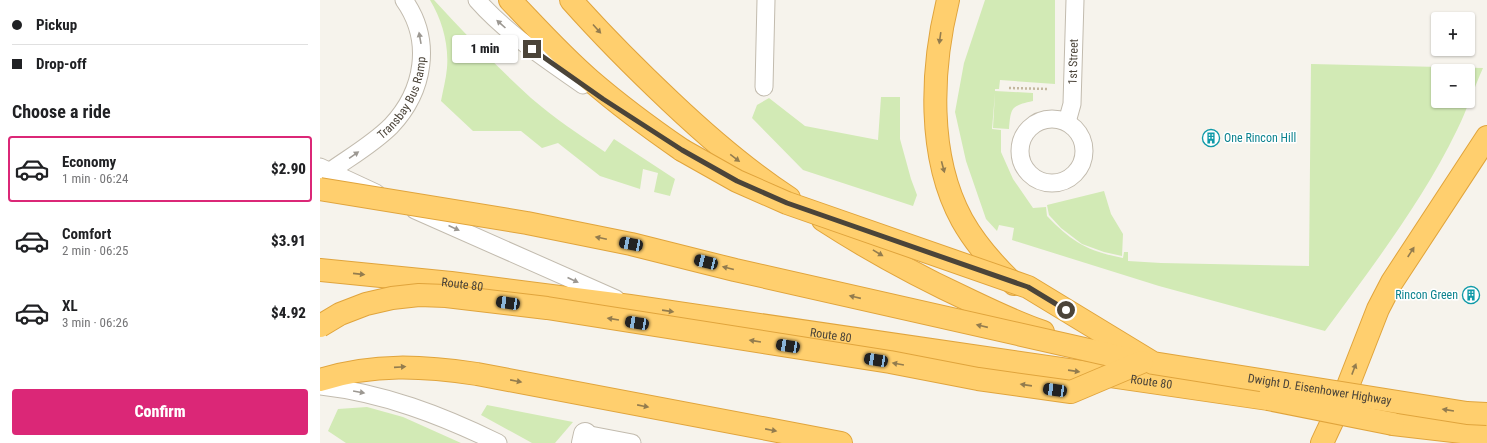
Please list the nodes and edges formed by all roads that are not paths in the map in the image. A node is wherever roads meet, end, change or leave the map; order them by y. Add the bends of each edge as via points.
1 (404, 0) edge
2 (477, 0) edge
3 (510, 0) edge
4 (571, 0) edge
5 (766, 0) edge
6 (948, 0) edge
7 (1075, 0) edge
8 (764, 87) dead end
9 (1067, 122) dead end
10 (1487, 137) edge
11 (682, 150) junction
12 (322, 175) edge
13 (320, 270) edge
14 (630, 306) junction
15 (320, 326) edge
16 (1148, 363) junction
17 (320, 380) edge
18 (320, 386) edge
19 (1268, 399) junction
20 (1487, 414) edge
21 (1487, 435) edge
22 (584, 438) edge
23 (498, 443) edge
24 (632, 443) edge
25 (841, 443) edge
26 (1322, 443) edge

12 -> 1 lane, Transbay Bus Ramp via 380,136 408,105 419,79 422,50 414,18
11 -> 2 lane via 603,99 521,40 500,24
3 - 11 highway via 589,79
4 -> 19 highway via 640,73 726,151 776,190 894,263 1022,325 1146,368
5 - 8 lane
6 -> 19 highway via 940,39 935,93 941,158 949,188 962,220 993,264 1043,307 1106,341 1186,373
7 - 9 lane, 1st Street via 1072,104
26 -> 10 highway via 1344,396 1378,309 1392,282
11 - 16 highway, bridge via 737,181 787,203 1028,287
12 -> 14 lane
16 -> 12 highway, Route 80, bridge via 743,272 631,244 519,222
13 -> 14 highway, Route 80 via 450,283
14 -> 19 highway, Route 80
16 -> 15 highway, bridge via 1071,392 547,308 446,296 419,295 366,304 340,314
20 -> 16 highway, Dwight D. Eisenhower Highway, bridge via 1467,414
17 -> 25 highway via 372,369 406,366 440,369
18 -> 23 lane via 400,403 434,414
19 - 21 highway, Dwight D. Eisenhower Highway, bridge via 1393,424
22 - 24 lane

